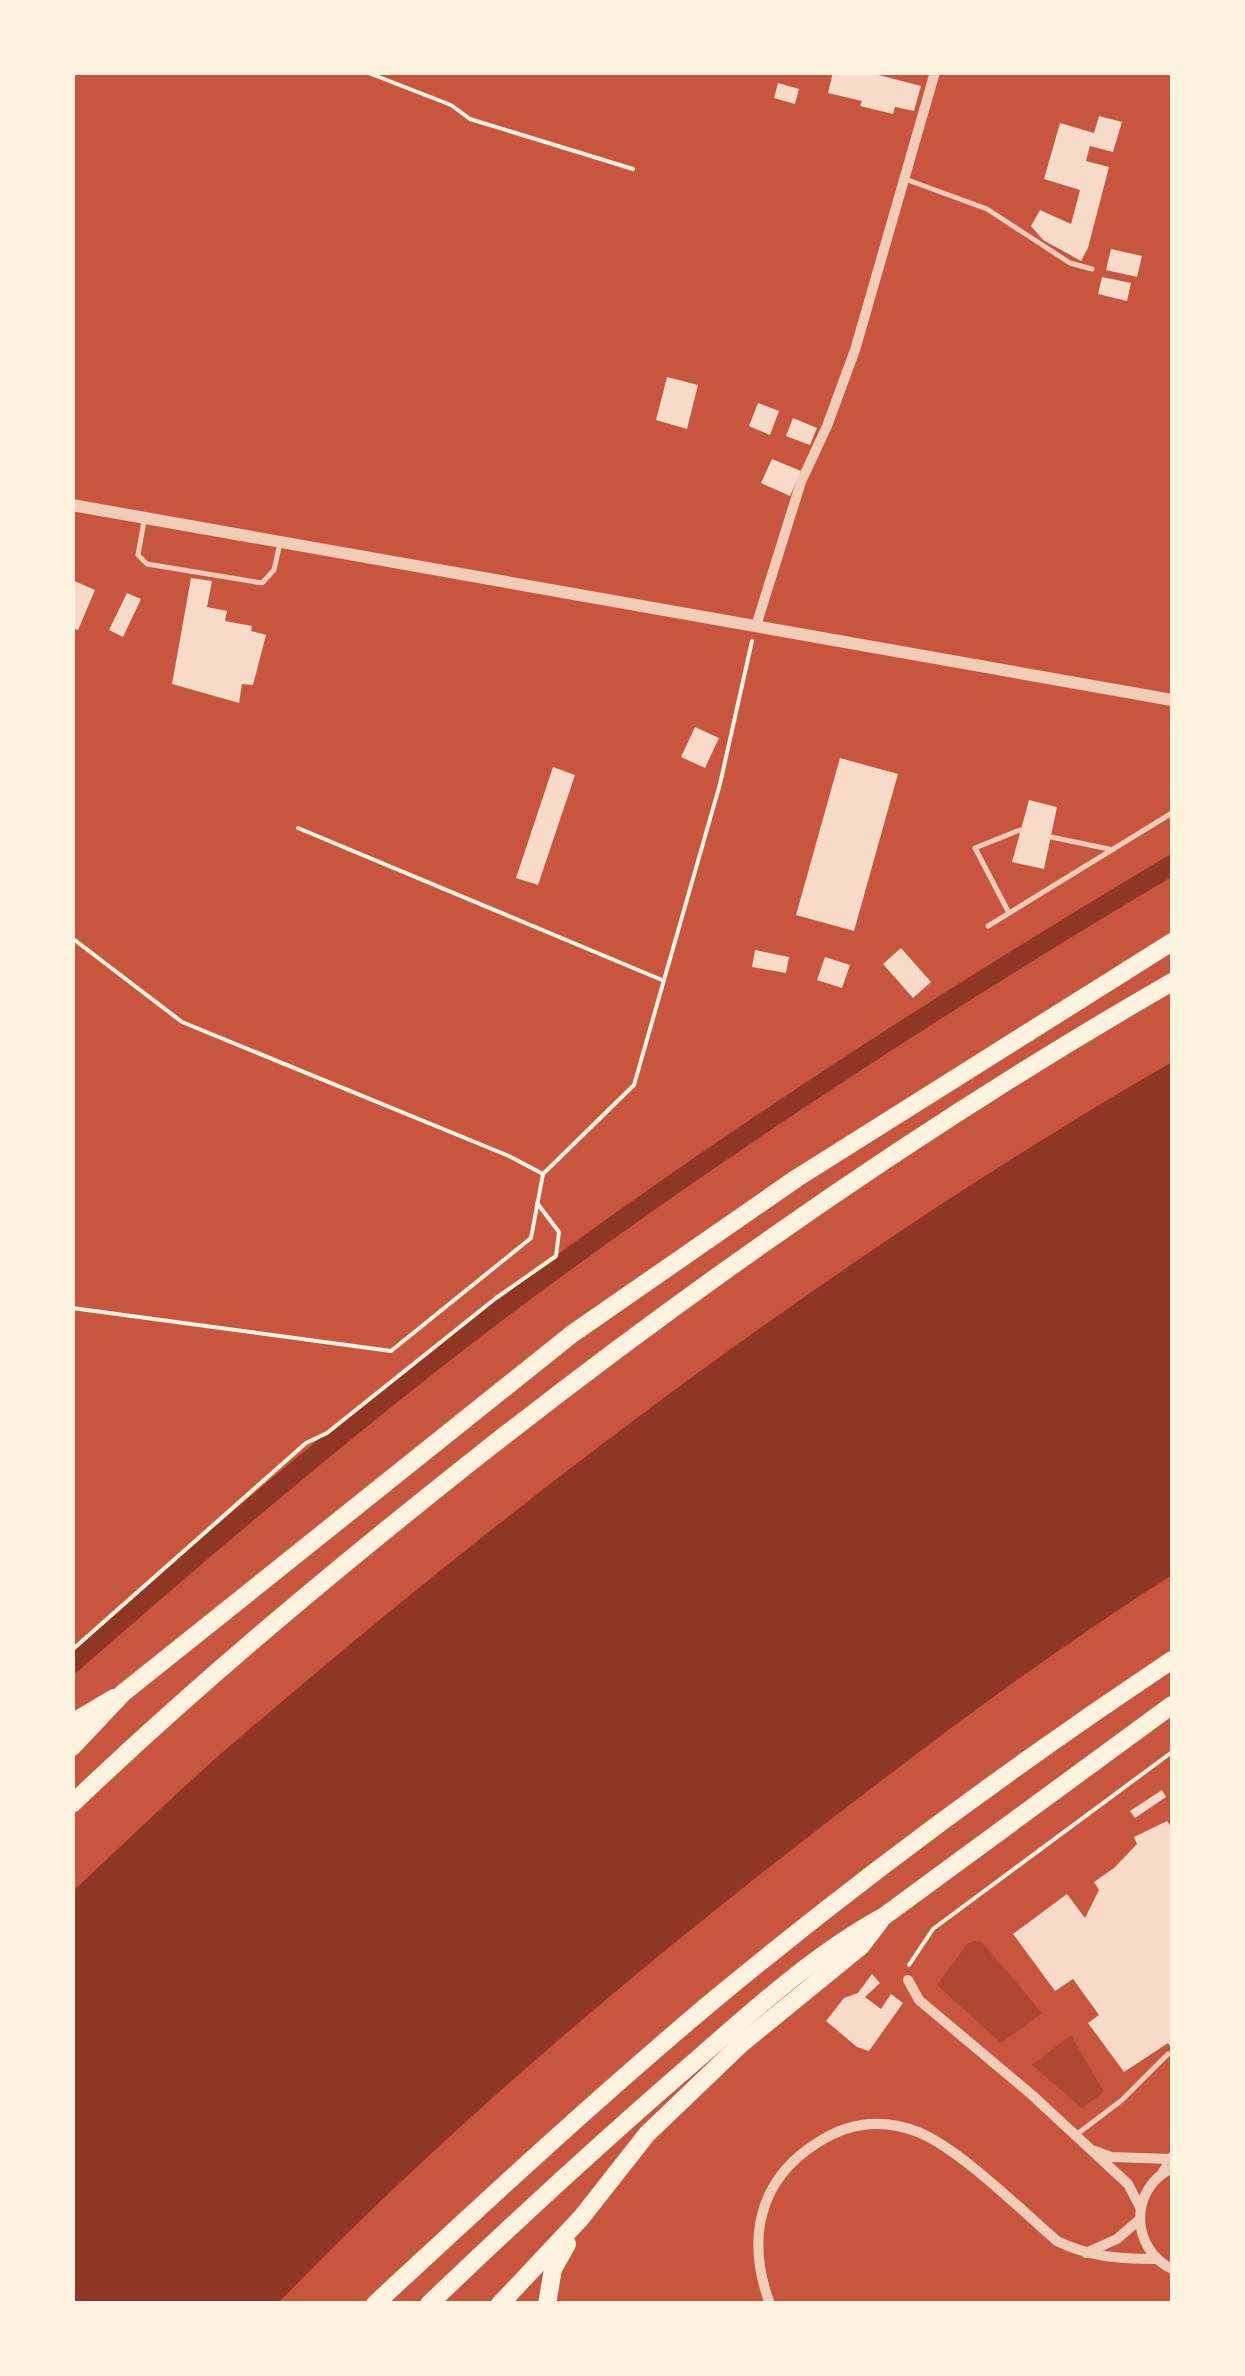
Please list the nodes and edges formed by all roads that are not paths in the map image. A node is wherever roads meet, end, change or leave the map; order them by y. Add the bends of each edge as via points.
1 (935, 72) edge
2 (906, 178) junction
3 (1092, 269) dead end
4 (72, 505) edge
5 (145, 518) junction
6 (280, 543) junction
7 (756, 626) junction
8 (1172, 700) edge
9 (1172, 813) edge
10 (1020, 830) dead end
11 (1051, 837) dead end
12 (1112, 849) junction
13 (1009, 913) junction
14 (988, 926) dead end
15 (1172, 942) edge
16 (1172, 982) edge
17 (1172, 1660) edge
18 (124, 1693) junction
19 (1172, 1706) edge
20 (72, 1723) edge
21 (72, 1747) edge
22 (72, 1804) edge
23 (883, 1917) junction
24 (908, 1980) road end
25 (1168, 2054) dead end
26 (1076, 2135) junction
27 (1090, 2149) junction
28 (1171, 2160) edge
29 (1140, 2214) junction
30 (581, 2218) junction
31 (1085, 2253) junction
32 (1156, 2258) junction
33 (1172, 2269) edge
34 (376, 2304) edge
35 (429, 2304) edge
36 (500, 2304) edge
37 (547, 2304) edge
38 (770, 2304) edge

1 - 2 street
2 - 3 lane via 987,209
2 - 7 street via 854,350 801,482
4 - 5 street
5 - 6 street
5 - 6 lane via 138,554 147,564 262,584 274,570
6 - 7 street
7 - 8 street
9 - 12 lane
10 - 13 lane via 976,848
11 - 12 lane
12 - 13 lane
13 - 14 lane
15 - 18 highway via 797,1178 572,1334
16 - 22 highway via 847,1186 602,1359 378,1536 172,1709
17 - 34 highway via 981,1794 711,2003
18 - 20 highway
18 - 21 highway
19 - 23 highway
23 - 30 highway via 861,1946 741,2044 646,2134
23 - 35 highway via 731,2030
24 - 26 street via 920,2000
25 - 26 lane
26 - 27 street
27 - 28 street via 1111,2157
27 - 29 street via 1128,2184
28 - 29 street
29 - 31 street via 1117,2239
29 - 32 street
30 - 36 highway
30 - 37 highway via 553,2268
31 - 32 street
31 - 38 street via 1057,2241 944,2146 891,2123 860,2124 792,2159 774,2185 758,2234 758,2264
32 - 33 street

